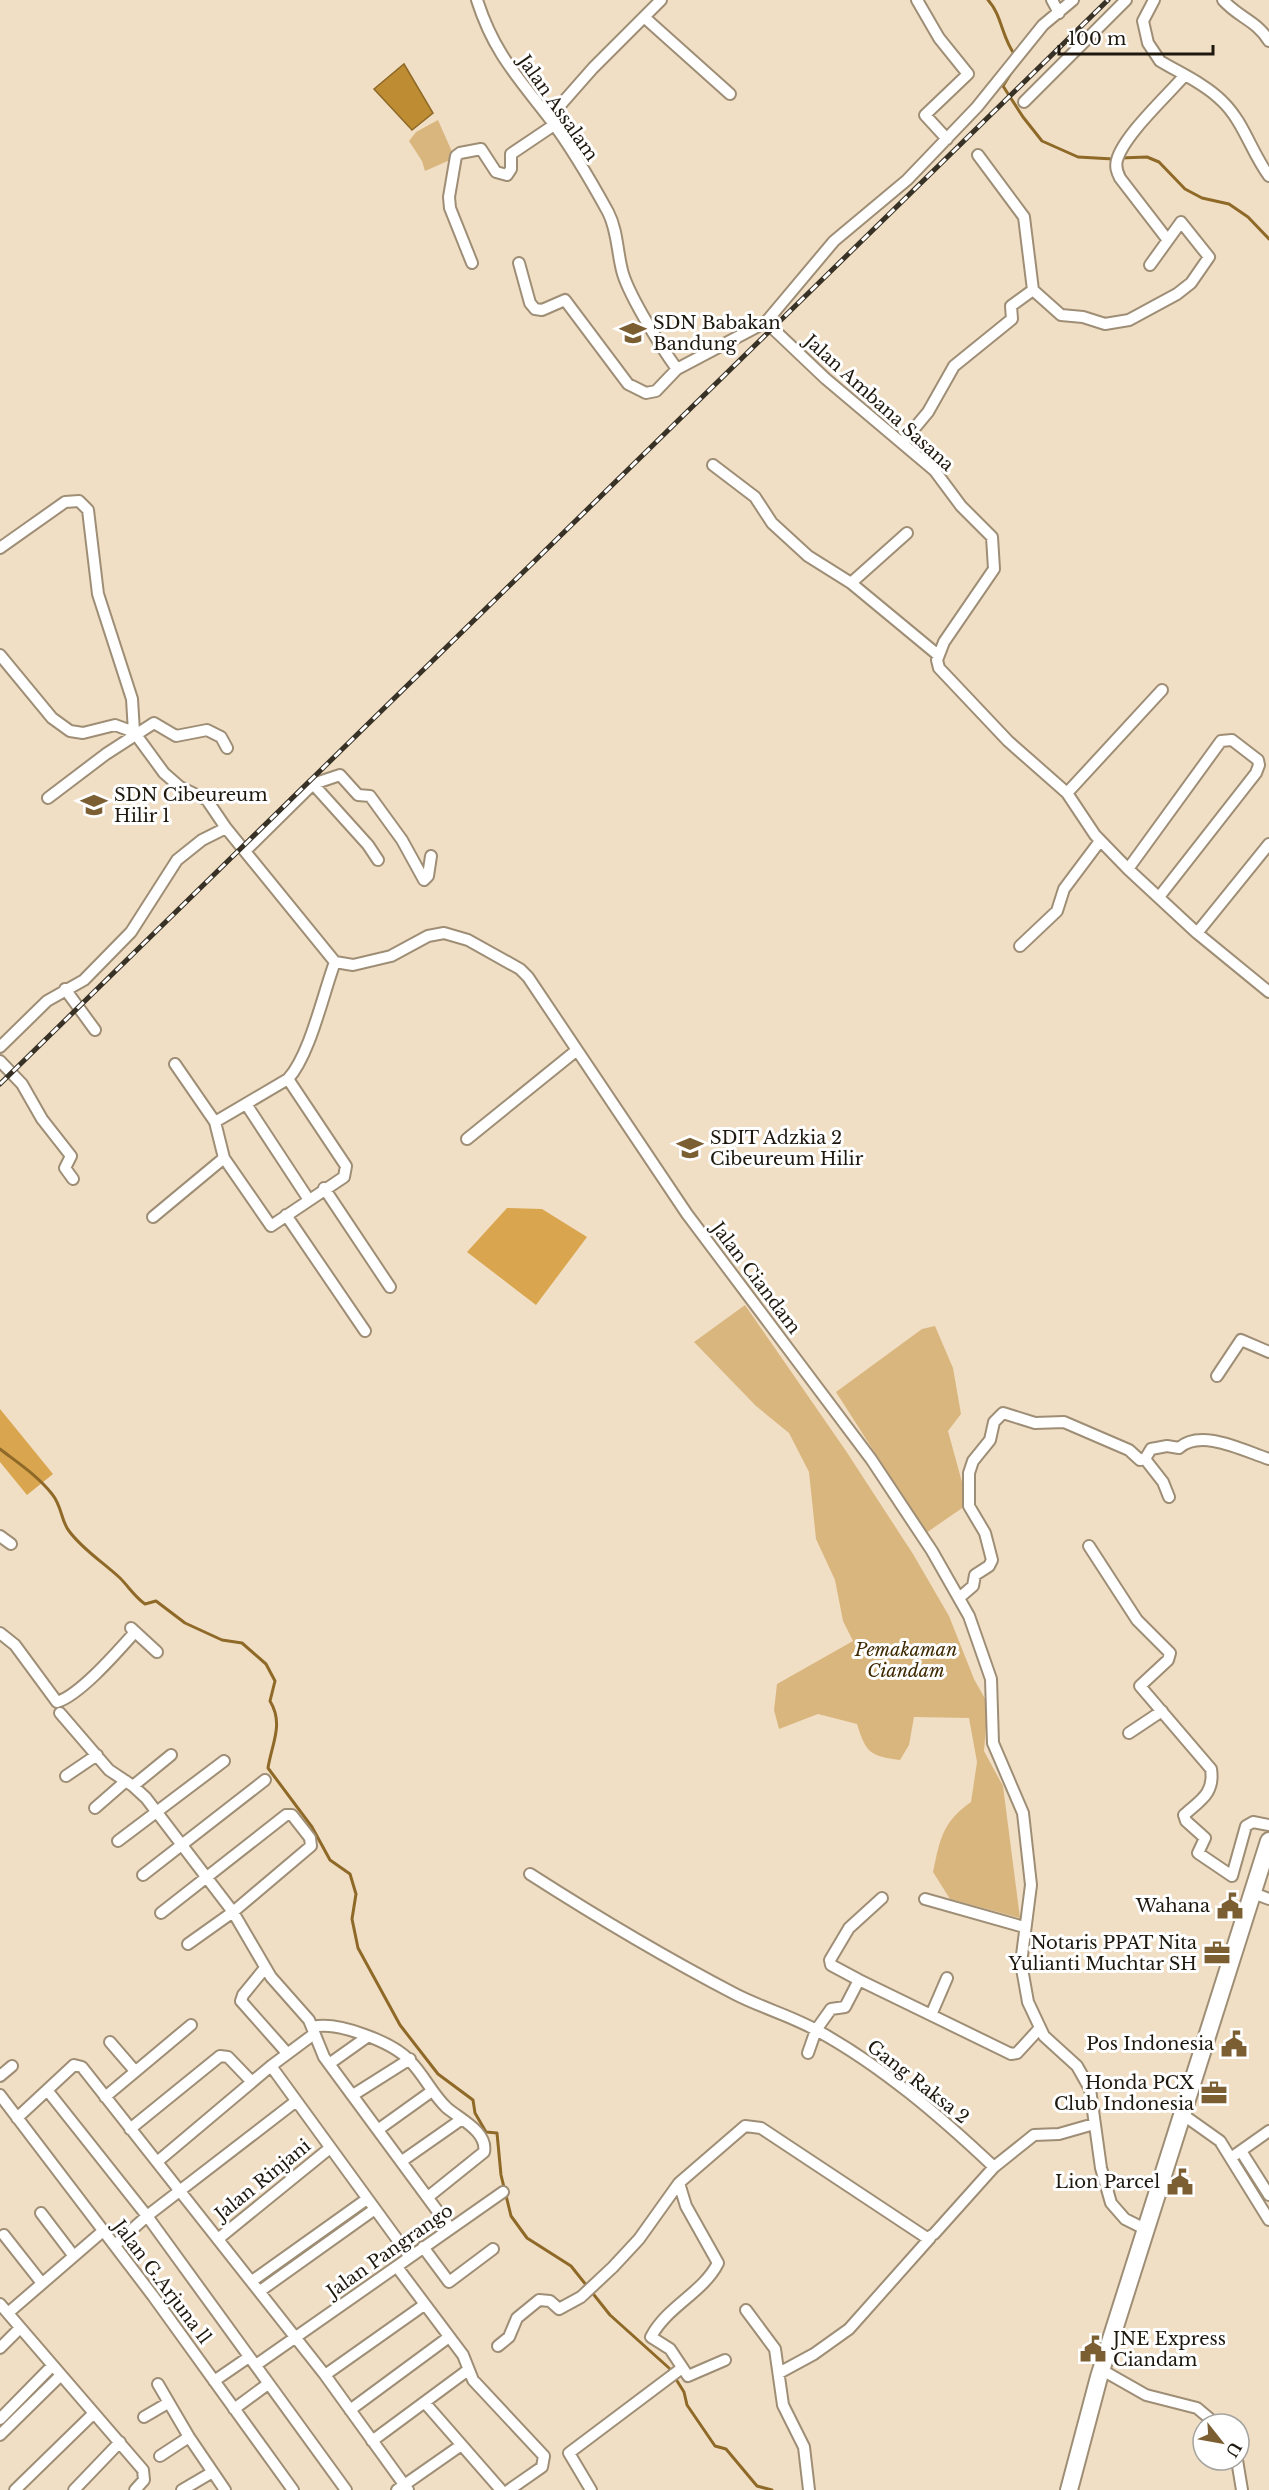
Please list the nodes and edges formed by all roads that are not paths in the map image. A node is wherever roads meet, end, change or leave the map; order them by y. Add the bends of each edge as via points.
1 (477, 0) edge
2 (917, 0) edge
3 (1052, 0) edge
4 (1073, 0) edge
5 (1126, 0) edge
6 (1154, 0) edge
7 (1223, 0) edge
8 (654, 2) edge
9 (1059, 13) junction
10 (644, 17) junction
11 (1269, 41) edge
12 (1185, 75) junction
13 (730, 94) dead end
14 (1024, 102) dead end
15 (552, 121) junction
16 (947, 139) junction
17 (978, 155) dead end
18 (1269, 176) edge
19 (1167, 239) junction
20 (472, 263) dead end
21 (519, 263) dead end
22 (1150, 265) dead end
23 (1033, 290) junction
24 (766, 322) junction
25 (677, 369) junction
26 (903, 442) junction
27 (713, 465) dead end
28 (907, 533) dead end
29 (0, 548) edge
30 (850, 583) junction
31 (938, 655) junction
32 (0, 656) edge
33 (1162, 690) dead end
34 (135, 734) junction
35 (227, 748) dead end
36 (313, 784) junction
37 (1067, 793) junction
38 (48, 798) dead end
39 (226, 828) junction
40 (1100, 841) junction
41 (1269, 844) edge
42 (245, 851) junction
43 (431, 856) dead end
44 (378, 861) dead end
45 (1128, 869) junction
46 (1159, 897) junction
47 (1197, 933) junction
48 (1020, 946) dead end
49 (335, 962) junction
50 (1267, 987) edge
51 (65, 989) junction
52 (95, 1030) dead end
53 (0, 1047) edge
54 (578, 1050) junction
55 (0, 1061) edge
56 (176, 1064) dead end
57 (288, 1079) junction
58 (246, 1104) junction
59 (215, 1122) junction
60 (467, 1139) dead end
61 (224, 1158) junction
62 (73, 1179) dead end
63 (324, 1188) junction
64 (309, 1200) junction
65 (286, 1215) junction
66 (153, 1217) dead end
67 (390, 1287) dead end
68 (365, 1331) dead end
69 (1269, 1352) edge
70 (1217, 1376) dead end
71 (1145, 1459) junction
72 (1269, 1459) edge
73 (1169, 1497) dead end
74 (0, 1536) edge
75 (11, 1544) dead end
76 (1089, 1546) dead end
77 (959, 1598) junction
78 (0, 1633) edge
79 (157, 1652) dead end
80 (60, 1707) junction
81 (1162, 1711) junction
82 (1129, 1733) dead end
83 (97, 1755) junction
84 (171, 1755) dead end
85 (224, 1761) dead end
86 (66, 1776) dead end
87 (265, 1780) dead end
88 (129, 1784) junction
89 (96, 1808) dead end
90 (156, 1812) junction
91 (1269, 1825) edge
92 (118, 1841) dead end
93 (1269, 1841) edge
94 (180, 1846) junction
95 (530, 1874) dead end
96 (143, 1875) dead end
97 (206, 1878) junction
98 (1261, 1896) edge
99 (882, 1899) dead end
100 (925, 1899) dead end
101 (233, 1912) junction
102 (161, 1913) dead end
103 (1024, 1927) junction
104 (188, 1944) dead end
105 (265, 1968) junction
106 (947, 1977) dead end
107 (858, 1980) junction
108 (931, 2015) junction
109 (191, 2025) dead end
110 (1039, 2029) junction
111 (816, 2030) junction
112 (313, 2031) junction
113 (367, 2037) junction
114 (110, 2042) dead end
115 (287, 2053) junction
116 (808, 2053) dead end
117 (410, 2059) junction
118 (329, 2064) junction
119 (12, 2066) dead end
120 (271, 2066) junction
121 (135, 2071) junction
122 (0, 2076) edge
123 (252, 2082) junction
124 (47, 2090) junction
125 (432, 2091) junction
126 (0, 2095) edge
127 (352, 2095) junction
128 (105, 2097) junction
129 (295, 2102) junction
130 (1182, 2114) junction
131 (17, 2118) junction
132 (462, 2119) junction
133 (1094, 2124) junction
134 (130, 2129) junction
135 (379, 2129) junction
136 (1269, 2131) edge
137 (330, 2148) junction
138 (1236, 2154) junction
139 (402, 2161) junction
140 (157, 2162) junction
141 (994, 2167) junction
142 (679, 2183) junction
143 (181, 2191) junction
144 (503, 2192) dead end
145 (1269, 2195) edge
146 (428, 2197) junction
147 (367, 2199) junction
148 (375, 2209) junction
149 (41, 2213) dead end
150 (147, 2217) junction
151 (1269, 2220) edge
152 (450, 2228) junction
153 (1148, 2230) junction
154 (103, 2231) junction
155 (4, 2235) dead end
156 (314, 2238) junction
157 (930, 2238) junction
158 (218, 2239) junction
159 (115, 2246) junction
160 (423, 2247) junction
161 (322, 2248) junction
162 (493, 2250) dead end
163 (73, 2255) junction
164 (410, 2257) junction
165 (397, 2267) junction
166 (252, 2281) junction
167 (41, 2282) junction
168 (260, 2291) junction
169 (424, 2305) junction
170 (4, 2308) edge
171 (746, 2310) dead end
172 (20, 2328) junction
173 (295, 2337) junction
174 (449, 2337) junction
175 (498, 2346) dead end
176 (0, 2348) edge
177 (725, 2360) dead end
178 (252, 2361) junction
179 (52, 2366) junction
180 (682, 2368) junction
181 (468, 2370) junction
182 (1102, 2370) junction
183 (779, 2373) junction
184 (325, 2374) junction
185 (61, 2375) junction
186 (214, 2381) junction
187 (158, 2384) dead end
188 (268, 2384) junction
189 (168, 2403) junction
190 (425, 2403) junction
191 (234, 2409) junction
192 (350, 2410) junction
193 (1202, 2412) edge
194 (94, 2413) junction
195 (144, 2417) dead end
196 (4, 2420) edge
197 (0, 2435) edge
198 (189, 2437) junction
199 (372, 2441) junction
200 (120, 2442) junction
201 (460, 2446) junction
202 (160, 2456) dead end
203 (1239, 2472) edge
204 (211, 2473) junction
205 (403, 2488) edge
206 (15, 2490) edge
207 (74, 2490) edge
208 (135, 2490) edge
209 (182, 2490) edge
210 (225, 2490) edge
211 (293, 2490) edge
212 (346, 2490) edge
213 (501, 2490) edge
214 (510, 2490) edge
215 (591, 2490) edge
216 (809, 2490) edge
217 (1069, 2490) edge
218 (1242, 2490) edge

1 - 15 street, Jalan Assalam via 499,54
2 - 16 street via 939,38 968,74 925,115
3 - 9 street
4 - 9 street
5 - 14 street
6 - 12 street via 1143,21 1148,43 1160,61
7 - 11 street via 1232,11 1258,25
8 - 10 street
9 - 16 street via 1043,25
10 - 13 street
10 - 15 street
12 - 18 street via 1222,101
12 - 19 street via 1137,129 1116,161 1120,178
15 - 20 street via 512,154 507,175 496,172 481,149 454,158 450,205
15 - 25 street, Jalan Assalam via 607,210 629,287
16 - 24 street via 907,180 845,229
17 - 23 street via 1024,217
19 - 22 street
19 - 23 street via 1183,222 1209,257 1191,283 1129,320 1105,324 1083,317 1066,317
21 - 25 street via 533,308 542,310 565,300 628,384 649,393 656,391
23 - 26 street via 1011,306 1012,319 954,366 928,412
24 - 25 street
24 - 26 street, Jalan Ambana Sasana via 826,379
26 - 31 street, Jalan Ambana Sasana via 935,471 961,506 992,537 995,549 994,569
27 - 30 street via 755,497 772,523 808,556
28 - 30 street
29 - 34 street via 65,502 79,501 86,506 100,605 134,707
30 - 31 street
31 - 37 street via 937,663 943,673 1008,741
32 - 34 street via 52,718 69,731 83,733 116,724
33 - 37 street
34 - 35 street via 154,723 176,736 203,729 221,737
34 - 38 street
34 - 39 street via 170,779 211,804
36 - 42 street
36 - 43 street via 340,775 358,795 370,795 424,880
36 - 44 street
37 - 40 street
39 - 42 street
39 - 51 street via 202,840 177,860 137,925 84,980
40 - 45 street
40 - 48 street via 1064,889 1058,911
41 - 47 street
42 - 49 street
45 - 46 street
45 - 46 street via 1221,741 1232,740 1258,760 1256,773
46 - 47 street
47 - 50 street
49 - 54 street, Jalan Ciandam via 353,965 391,956 438,933 461,937 523,971
49 - 57 street via 309,1040 296,1071
51 - 52 street
51 - 53 street via 47,1001
54 - 60 street
54 - 77 street, Jalan Ciandam via 687,1214 871,1459
55 - 62 street via 22,1084 42,1119 68,1152 70,1159 65,1168
56 - 59 street
57 - 58 street
57 - 63 street via 346,1166 344,1178
58 - 59 street
58 - 64 street
59 - 61 street
61 - 65 street via 269,1225
61 - 66 street
63 - 64 street
63 - 67 street
64 - 65 street
65 - 68 street
69 - 70 street via 1241,1340
71 - 72 street via 1151,1449 1178,1448 1186,1441 1204,1440
71 - 73 street
71 - 77 street via 1064,1422 1035,1423 1002,1414 994,1422 990,1440 973,1461 969,1473 969,1506 985,1533 992,1560 975,1575 973,1586
74 - 75 street
76 - 81 street via 1137,1620 1170,1653 1168,1660 1140,1685
77 - 103 street, Jalan Ciandam via 988,1667 993,1692 993,1743 1023,1813 1031,1886
78 - 80 street via 15,1645
79 - 80 street via 133,1630 106,1665
80 - 83 street
81 - 82 street
81 - 91 street via 1211,1769 1212,1779 1203,1800 1184,1815 1205,1838 1198,1853 1232,1876 1246,1826 1253,1822
83 - 86 street
83 - 88 street via 109,1770
84 - 88 street
85 - 90 street
87 - 94 street
88 - 89 street
88 - 90 street
90 - 92 street
90 - 94 street
93 - 98 highway
94 - 96 street
94 - 97 street
95 - 111 street, Gang Raksa 2 via 698,1975
97 - 101 street
97 - 101 street via 286,1815 292,1815 310,1838 311,1846
97 - 102 street
98 - 130 highway
99 - 107 street via 853,1924 830,1960 831,1965
100 - 103 street
101 - 104 street
101 - 105 street
103 - 110 street, Jalan Ciandam via 1021,1971
105 - 112 street via 305,2014
105 - 115 street via 241,2001
106 - 108 street
107 - 108 street
107 - 111 street via 845,2007 832,2008
108 - 110 street via 1013,2055
109 - 121 street
110 - 133 street, Jalan Ciandam via 1087,2081
111 - 116 street
111 - 141 street, Gang Raksa 2 via 861,2057
112 - 113 street via 324,2024
112 - 115 street
112 - 118 street
113 - 117 street
113 - 118 street
114 - 121 street
115 - 120 street
117 - 125 street
117 - 127 street
118 - 127 street
119 - 122 street
120 - 123 street
120 - 129 street
121 - 128 street
123 - 134 street via 230,2059 220,2056
123 - 140 street
124 - 128 street via 78,2065
124 - 131 street
124 - 150 street
125 - 132 street
125 - 135 street
126 - 131 street, Jalan G.Arjuna ll
127 - 135 street
128 - 134 street
129 - 137 street
129 - 143 street
130 - 138 street via 1205,2127
130 - 153 highway
131 - 154 street, Jalan G.Arjuna ll
132 - 139 street
132 - 146 street via 481,2138 484,2152
133 - 141 street via 1059,2134 1034,2135
133 - 153 street, Jalan Ciandam via 1111,2203 1125,2219
134 - 140 street
135 - 139 street
136 - 138 street
137 - 147 street
137 - 158 street, Jalan Rinjani
138 - 145 street
138 - 151 street
139 - 146 street
140 - 143 street
141 - 157 street
142 - 157 street via 740,2129 756,2126 922,2238
142 - 175 street via 639,2239 589,2290 559,2309 550,2301 539,2300 517,2318 509,2337
142 - 180 street via 686,2206 718,2263 698,2291 684,2298 651,2335 670,2349
143 - 150 street
143 - 158 street
144 - 152 street, Jalan Pangrango
146 - 152 street
147 - 148 street
147 - 156 street
148 - 161 street
148 - 164 street
149 - 163 street
150 - 159 street
150 - 178 street
152 - 160 street, Jalan Pangrango
153 - 182 highway
154 - 159 street, Jalan G.Arjuna ll
154 - 163 street
155 - 167 street
156 - 161 street
156 - 166 street
157 - 183 street via 849,2329
158 - 166 street
159 - 186 street, Jalan G.Arjuna ll
160 - 162 street via 449,2282
160 - 164 street, Jalan Pangrango
161 - 168 street
163 - 167 street
164 - 165 street, Jalan Pangrango
165 - 169 street
165 - 173 street, Jalan Pangrango
166 - 168 street
167 - 170 street
168 - 173 street
169 - 174 street
169 - 184 street
170 - 172 street
171 - 183 street via 775,2349
172 - 176 street
172 - 179 street
173 - 178 street, Jalan Pangrango
173 - 184 street
174 - 181 street via 463,2355
174 - 192 street
177 - 180 street via 689,2377
178 - 186 street, Jalan Pangrango
178 - 188 street
179 - 185 street
179 - 196 street
180 - 215 street via 569,2453
181 - 190 street
181 - 214 street via 475,2383 546,2460
182 - 193 street via 1146,2395
182 - 217 highway
183 - 216 street via 783,2405 804,2447
184 - 192 street
185 - 194 street
185 - 196 street
186 - 191 street, Jalan G.Arjuna ll
187 - 189 street
188 - 191 street
188 - 212 street
189 - 195 street
189 - 198 street
190 - 199 street
190 - 201 street
191 - 211 street, Jalan G.Arjuna ll
192 - 199 street
194 - 200 street
194 - 206 street
196 - 197 street
198 - 202 street
198 - 204 street
199 - 205 street
200 - 207 street
200 - 208 street via 145,2473
201 - 205 street
201 - 213 street
203 - 218 street
204 - 209 street
204 - 210 street

